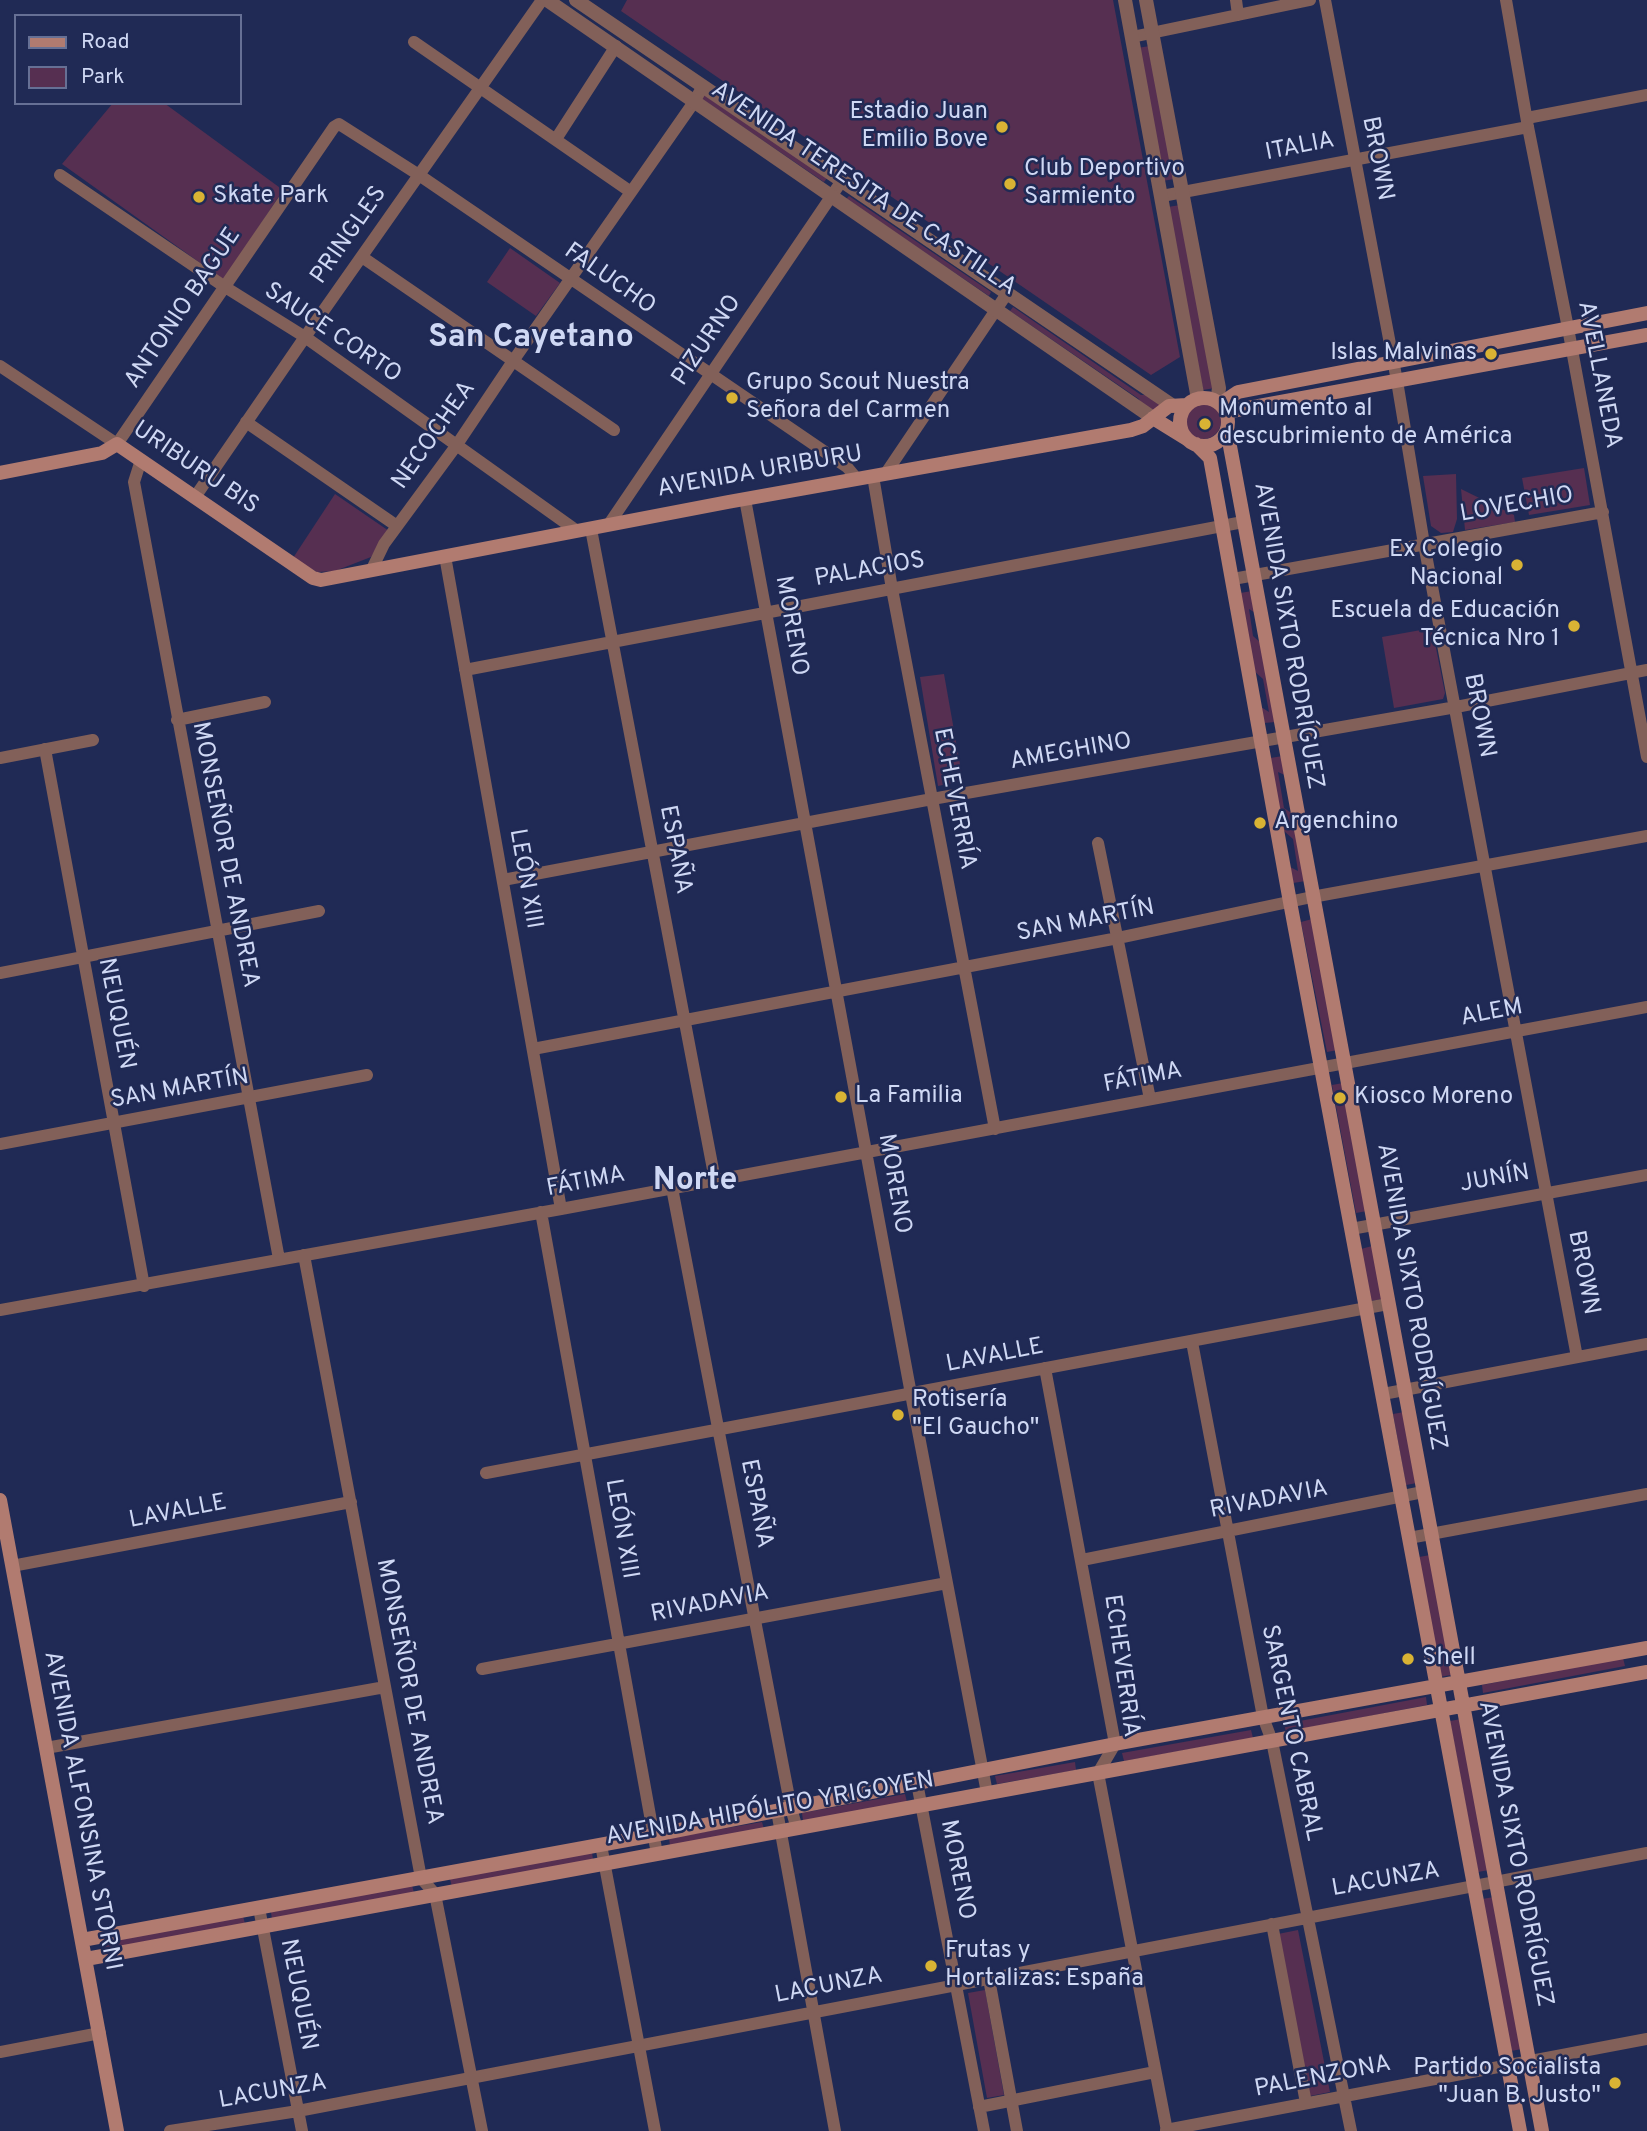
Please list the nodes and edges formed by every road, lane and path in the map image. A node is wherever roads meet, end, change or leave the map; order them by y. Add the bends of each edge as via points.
1 (544, 0) edge
2 (576, 0) edge
3 (1125, 0) edge
4 (1146, 0) edge
5 (1236, 0) edge
6 (1310, 0) edge
7 (1325, 0) edge
8 (1506, 0) edge
9 (1238, 15) junction
10 (1152, 33) junction
11 (1132, 37) junction
12 (414, 42) dead end
13 (616, 46) junction
14 (703, 86) junction
15 (480, 88) junction
16 (1647, 95) edge
17 (694, 102) junction
18 (1527, 122) junction
19 (334, 127) joint
20 (555, 139) junction
21 (1355, 158) junction
22 (60, 175) dead end
23 (419, 175) junction
24 (841, 182) junction
25 (631, 192) junction
26 (1181, 192) junction
27 (832, 196) junction
28 (1162, 196) junction
29 (362, 257) junction
30 (571, 279) junction
31 (225, 287) junction
32 (1006, 295) junction
33 (996, 309) junction
34 (1647, 313) edge
35 (1568, 328) junction
36 (1647, 335) edge
37 (304, 337) junction
38 (1572, 349) junction
39 (513, 361) junction
40 (1392, 362) junction
41 (0, 366) edge
42 (709, 375) junction
43 (1397, 381) junction
44 (1186, 403) junction
45 (1221, 406) junction
46 (1153, 418) junction
47 (246, 422) junction
48 (614, 430) dead end
49 (1227, 430) junction
50 (1194, 443) junction
51 (117, 444) junction
52 (456, 446) junction
53 (141, 460) junction
54 (0, 473) edge
55 (880, 475) junction
56 (857, 479) junction
57 (195, 497) junction
58 (745, 499) junction
59 (1603, 512) junction
60 (1242, 522) junction
61 (609, 524) junction
62 (397, 526) junction
63 (1222, 526) junction
64 (584, 530) junction
65 (1424, 544) junction
66 (445, 555) junction
67 (372, 569) junction
68 (1254, 577) junction
69 (1233, 579) junction
70 (891, 589) junction
71 (765, 611) junction
72 (613, 641) junction
73 (465, 670) junction
74 (1647, 670) edge
75 (1632, 673) junction
76 (265, 702) dead end
77 (1455, 707) junction
78 (177, 720) junction
79 (1283, 736) junction
80 (93, 740) dead end
81 (1261, 740) junction
82 (45, 749) junction
83 (1647, 757) edge
84 (0, 758) edge
85 (932, 799) junction
86 (805, 824) junction
87 (1647, 836) edge
88 (1098, 843) dead end
89 (653, 852) junction
90 (1485, 867) junction
91 (503, 880) junction
92 (1312, 897) junction
93 (1290, 902) junction
94 (319, 911) dead end
95 (217, 932) junction
96 (1118, 937) junction
97 (83, 959) junction
98 (965, 967) junction
99 (0, 973) edge
100 (837, 991) junction
101 (1647, 1007) edge
102 (684, 1020) junction
103 (1515, 1031) junction
104 (533, 1049) junction
105 (1344, 1063) junction
106 (1321, 1068) junction
107 (367, 1075) dead end
108 (248, 1099) junction
109 (1150, 1099) junction
110 (114, 1123) junction
111 (995, 1129) junction
112 (0, 1144) edge
113 (866, 1153) junction
114 (1647, 1175) edge
115 (715, 1180) junction
116 (672, 1188) junction
117 (1545, 1192) junction
118 (561, 1209) junction
119 (541, 1212) junction
120 (1373, 1224) junction
121 (1351, 1229) junction
122 (304, 1255) junction
123 (279, 1259) junction
124 (144, 1286) junction
125 (1388, 1304) junction
126 (0, 1310) edge
127 (1366, 1310) junction
128 (1192, 1342) junction
129 (1647, 1344) edge
130 (1577, 1357) junction
131 (1045, 1368) junction
132 (1404, 1391) junction
133 (911, 1394) junction
134 (1383, 1394) junction
135 (720, 1428) junction
136 (585, 1454) junction
137 (486, 1474) dead end
138 (1423, 1492) junction
139 (1647, 1494) edge
140 (1402, 1497) junction
141 (0, 1500) edge
142 (351, 1502) junction
143 (1229, 1530) junction
144 (1431, 1533) junction
145 (1409, 1538) junction
146 (1082, 1560) junction
147 (12, 1566) junction
148 (947, 1583) junction
149 (755, 1618) junction
150 (619, 1645) junction
151 (1643, 1649) edge
152 (482, 1669) dead end
153 (1645, 1672) edge
154 (1459, 1683) junction
155 (385, 1686) junction
156 (1436, 1687) junction
157 (1463, 1707) junction
158 (1442, 1710) junction
159 (1263, 1717) junction
160 (1272, 1741) junction
161 (1115, 1744) junction
162 (46, 1748) junction
163 (983, 1769) junction
164 (1098, 1773) junction
165 (917, 1783) junction
166 (987, 1793) junction
167 (922, 1806) junction
168 (784, 1810) junction
169 (797, 1829) junction
170 (781, 1832) junction
171 (654, 1835) junction
172 (601, 1845) junction
173 (1647, 1853) edge
174 (657, 1854) junction
175 (604, 1864) junction
176 (421, 1878) junction
177 (1496, 1882) junction
178 (1474, 1886) junction
179 (435, 1894) junction
180 (259, 1908) junction
181 (1306, 1917) junction
182 (1272, 1924) junction
183 (263, 1926) junction
184 (82, 1940) junction
185 (1132, 1951) junction
186 (86, 1959) junction
187 (989, 1979) junction
188 (956, 1984) junction
189 (813, 2012) junction
190 (100, 2033) junction
191 (1647, 2039) edge
192 (639, 2046) junction
193 (0, 2052) edge
194 (1529, 2061) junction
195 (1508, 2065) junction
196 (1155, 2072) junction
197 (472, 2077) junction
198 (1344, 2096) junction
199 (1011, 2101) junction
200 (1306, 2103) junction
201 (979, 2107) junction
202 (298, 2111) junction
203 (1166, 2130) edge
204 (117, 2131) edge
205 (170, 2131) edge
206 (302, 2131) edge
207 (482, 2131) edge
208 (655, 2131) edge
209 (835, 2131) edge
210 (984, 2131) edge
211 (1017, 2131) edge
212 (1350, 2131) edge
213 (1520, 2131) edge
214 (1542, 2131) edge

1 - 13 street, AVENIDA TERESITA DE CASTILLA
1 - 15 street, PRINGLES
2 - 14 street, AVENIDA TERESITA DE CASTILLA
3 - 11 street
4 - 10 street
5 - 9 street
6 - 9 street
7 - 21 street, BROWN
8 - 18 street, AVELLANEDA
9 - 10 street
10 - 11 street
10 - 26 street
11 - 28 street
12 - 15 street
13 - 17 street, AVENIDA TERESITA DE CASTILLA
13 - 20 street
14 - 17 street, NECOCHEA
14 - 24 street, AVENIDA TERESITA DE CASTILLA
15 - 20 street
15 - 23 street, PRINGLES
16 - 18 street, ITALIA
17 - 25 street, NECOCHEA
17 - 27 street, AVENIDA TERESITA DE CASTILLA
18 - 21 street, ITALIA
18 - 35 street, AVELLANEDA
19 - 23 street, FALUCHO via 344,126
19 - 31 street, ANTONIO BAGUE
20 - 25 street
21 - 26 street, ITALIA
21 - 40 street, BROWN
22 - 31 street, SAUCE CORTO
23 - 29 street, PRINGLES
23 - 30 street, FALUCHO
24 - 27 street, PIZURNO
24 - 32 street, AVENIDA TERESITA DE CASTILLA
25 - 30 street, NECOCHEA
26 - 28 street, ITALIA
26 - 45 street
27 - 33 street, AVENIDA TERESITA DE CASTILLA
27 - 42 street, PIZURNO
28 - 44 street
29 - 37 street, PRINGLES
29 - 39 street
30 - 39 street, NECOCHEA
30 - 42 street, FALUCHO
31 - 37 street, SAUCE CORTO
31 - 51 street, ANTONIO BAGUE
32 - 33 street
32 - 44 street, AVENIDA TERESITA DE CASTILLA
33 - 46 street, AVENIDA TERESITA DE CASTILLA
33 - 55 street
34 - 35 main road
35 - 38 street, AVELLANEDA
35 - 40 main road
36 - 38 main road
37 - 47 street, PRINGLES
37 - 52 street, SAUCE CORTO
38 - 43 main road
38 - 59 street, AVELLANEDA
39 - 48 street
39 - 52 street, NECOCHEA
40 - 43 street, BROWN
40 - 45 main road via 1238,391
41 - 51 street, URIBURU BIS
42 - 56 street, FALUCHO via 847,467
42 - 61 street, PIZURNO
43 - 45 main road
43 - 65 street, BROWN
44 - 45 main road via 1208,398
44 - 46 main road
44 - 50 main road via 1180,424
45 - 49 main road
46 - 50 main road, AVENIDA TERESITA DE CASTILLA
46 - 55 main road, AVENIDA URIBURU via 1131,430
47 - 57 street, PRINGLES
47 - 62 street
49 - 50 main road via 1210,445
49 - 60 main road, AVENIDA SIXTO RODRÍGUEZ
50 - 63 main road, AVENIDA SIXTO RODRÍGUEZ via 1210,458
51 - 53 main road, URIBURU BIS
51 - 54 main road via 102,453
52 - 62 street, NECOCHEA
52 - 64 street, SAUCE CORTO
53 - 57 main road, URIBURU BIS
53 - 78 street, MONSEÑOR DE ANDREA via 134,482
55 - 56 main road, AVENIDA URIBURU
55 - 70 street, ECHEVERRÍA
56 - 58 main road, AVENIDA URIBURU
57 - 67 main road, URIBURU BIS via 313,578
58 - 61 main road, AVENIDA URIBURU
58 - 71 street, MORENO
59 - 65 street, LOVECHIO
59 - 75 street, AVELLANEDA
60 - 63 street, PALACIOS
60 - 68 main road, AVENIDA SIXTO RODRÍGUEZ
61 - 64 main road, AVENIDA URIBURU
62 - 67 street, NECOCHEA
63 - 69 main road, AVENIDA SIXTO RODRÍGUEZ
63 - 70 street, PALACIOS
64 - 66 main road, AVENIDA URIBURU
64 - 72 street, ESPAÑA
65 - 68 street, LOVECHIO
65 - 77 street, BROWN
66 - 67 main road, AVENIDA URIBURU
66 - 73 street, LEÓN XIII
68 - 69 street, LOVECHIO
68 - 79 main road, AVENIDA SIXTO RODRÍGUEZ
69 - 81 main road, AVENIDA SIXTO RODRÍGUEZ
70 - 71 street, PALACIOS
70 - 85 street, ECHEVERRÍA
71 - 72 street, PALACIOS
71 - 86 street, MORENO
72 - 73 street, PALACIOS
72 - 89 street, ESPAÑA
73 - 91 street, LEÓN XIII
74 - 75 street, AMEGHINO
75 - 77 street, AMEGHINO
75 - 83 street, AVELLANEDA
76 - 78 street
77 - 79 street, AMEGHINO
77 - 90 street, BROWN
78 - 95 street, MONSEÑOR DE ANDREA
79 - 81 street, AMEGHINO
79 - 92 main road, AVENIDA SIXTO RODRÍGUEZ
80 - 82 street
81 - 85 street, AMEGHINO
81 - 93 main road, AVENIDA SIXTO RODRÍGUEZ
82 - 84 street
82 - 97 street, NEUQUÉN
85 - 86 street, AMEGHINO
85 - 98 street, ECHEVERRÍA
86 - 89 street, AMEGHINO
86 - 100 street, MORENO
87 - 90 street, SAN MARTÍN
88 - 96 street
89 - 91 street, AMEGHINO
89 - 102 street, ESPAÑA
90 - 92 street, SAN MARTÍN
90 - 103 street, BROWN
91 - 104 street, LEÓN XIII
92 - 93 street, SAN MARTÍN
92 - 105 main road, AVENIDA SIXTO RODRÍGUEZ
93 - 96 street, SAN MARTÍN
93 - 106 main road, AVENIDA SIXTO RODRÍGUEZ
94 - 95 street
95 - 97 street
95 - 108 street, MONSEÑOR DE ANDREA
96 - 98 street, SAN MARTÍN
96 - 109 street
97 - 99 street
97 - 110 street, NEUQUÉN
98 - 100 street, SAN MARTÍN
98 - 111 street, ECHEVERRÍA
100 - 102 street, SAN MARTÍN
100 - 113 street, MORENO
101 - 103 street, ALEM
102 - 104 street, SAN MARTÍN
102 - 115 street, ESPAÑA
103 - 105 street, ALEM
103 - 117 street, BROWN
104 - 118 street, LEÓN XIII
105 - 106 street, FÁTIMA
105 - 120 main road, AVENIDA SIXTO RODRÍGUEZ
106 - 109 street, FÁTIMA
106 - 121 main road, AVENIDA SIXTO RODRÍGUEZ
107 - 108 street, SAN MARTÍN
108 - 110 street, SAN MARTÍN
108 - 123 street, MONSEÑOR DE ANDREA
109 - 111 street, FÁTIMA
110 - 112 street, SAN MARTÍN
110 - 124 street, NEUQUÉN
111 - 113 street, FÁTIMA
113 - 115 street, FÁTIMA
113 - 133 street, MORENO
114 - 117 street, JUNÍN
115 - 116 street, FÁTIMA
116 - 118 street, FÁTIMA
116 - 135 street, ESPAÑA
117 - 120 street, JUNÍN
117 - 130 street, BROWN
118 - 119 street, FÁTIMA
119 - 122 street, FÁTIMA
119 - 136 street, LEÓN XIII
120 - 121 street, JUNÍN
120 - 125 main road, AVENIDA SIXTO RODRÍGUEZ
121 - 127 main road, AVENIDA SIXTO RODRÍGUEZ
122 - 123 street, FÁTIMA
122 - 142 street, MONSEÑOR DE ANDREA
123 - 124 street, FÁTIMA
124 - 126 street, FÁTIMA
125 - 127 street, LAVALLE
125 - 132 main road, AVENIDA SIXTO RODRÍGUEZ
127 - 128 street, LAVALLE
127 - 134 main road, AVENIDA SIXTO RODRÍGUEZ
128 - 131 street, LAVALLE
128 - 143 street, SARGENTO CABRAL
129 - 130 street
130 - 132 street
131 - 133 street, LAVALLE
131 - 146 street, ECHEVERRÍA
132 - 134 street
132 - 138 main road, AVENIDA SIXTO RODRÍGUEZ
133 - 135 street, LAVALLE
133 - 148 street, MORENO
134 - 140 main road, AVENIDA SIXTO RODRÍGUEZ
135 - 136 street, LAVALLE
135 - 149 street, ESPAÑA
136 - 137 street, LAVALLE
136 - 150 street, LEÓN XIII
138 - 140 street, RIVADAVIA
138 - 144 main road, AVENIDA SIXTO RODRÍGUEZ
139 - 144 street
140 - 143 street, RIVADAVIA
140 - 145 main road, AVENIDA SIXTO RODRÍGUEZ
141 - 147 main road, AVENIDA ALFONSINA STORNI
142 - 147 street, LAVALLE
142 - 155 street, MONSEÑOR DE ANDREA
143 - 146 street, RIVADAVIA
143 - 159 street, SARGENTO CABRAL
144 - 145 street
144 - 154 main road, AVENIDA SIXTO RODRÍGUEZ
145 - 156 main road, AVENIDA SIXTO RODRÍGUEZ
146 - 161 street, ECHEVERRÍA
147 - 162 main road, AVENIDA ALFONSINA STORNI
148 - 149 street, RIVADAVIA
148 - 163 street, MORENO
149 - 150 street, RIVADAVIA
149 - 168 street, ESPAÑA
150 - 152 street, RIVADAVIA
150 - 171 street, LEÓN XIII
151 - 153 main road
151 - 154 main road, AVENIDA HIPÓLITO YRIGOYEN
153 - 157 main road, AVENIDA HIPÓLITO YRIGOYEN
154 - 156 main road, AVENIDA HIPÓLITO YRIGOYEN
154 - 157 main road, AVENIDA SIXTO RODRÍGUEZ
155 - 162 street
155 - 176 street, MONSEÑOR DE ANDREA
156 - 158 main road, AVENIDA SIXTO RODRÍGUEZ
156 - 159 main road, AVENIDA HIPÓLITO YRIGOYEN
157 - 158 main road, AVENIDA HIPÓLITO YRIGOYEN
157 - 177 main road, AVENIDA SIXTO RODRÍGUEZ
158 - 160 main road, AVENIDA HIPÓLITO YRIGOYEN
158 - 178 main road, AVENIDA SIXTO RODRÍGUEZ
159 - 160 street, SARGENTO CABRAL
159 - 161 main road, AVENIDA HIPÓLITO YRIGOYEN
160 - 164 main road, AVENIDA HIPÓLITO YRIGOYEN
160 - 181 street, SARGENTO CABRAL
161 - 163 main road, AVENIDA HIPÓLITO YRIGOYEN
161 - 164 street, ECHEVERRÍA
162 - 184 main road, AVENIDA ALFONSINA STORNI
163 - 165 main road, AVENIDA HIPÓLITO YRIGOYEN
163 - 166 street, MORENO
164 - 166 main road, AVENIDA HIPÓLITO YRIGOYEN
164 - 185 street
165 - 167 street, MORENO
165 - 168 main road, AVENIDA HIPÓLITO YRIGOYEN
166 - 167 main road, AVENIDA HIPÓLITO YRIGOYEN
167 - 169 main road, AVENIDA HIPÓLITO YRIGOYEN
167 - 188 street, MORENO
168 - 169 street, ESPAÑA
168 - 170 street, ESPAÑA
168 - 171 main road, AVENIDA HIPÓLITO YRIGOYEN
169 - 170 main road, AVENIDA HIPÓLITO YRIGOYEN
170 - 174 main road, AVENIDA HIPÓLITO YRIGOYEN
170 - 189 street, ESPAÑA
171 - 172 main road, AVENIDA HIPÓLITO YRIGOYEN
171 - 174 street, LEÓN XIII
172 - 175 street
172 - 176 main road, AVENIDA HIPÓLITO YRIGOYEN
173 - 177 street, LACUNZA
174 - 175 main road, AVENIDA HIPÓLITO YRIGOYEN
175 - 179 main road, AVENIDA HIPÓLITO YRIGOYEN
175 - 192 street
176 - 179 street
176 - 180 main road, AVENIDA HIPÓLITO YRIGOYEN
177 - 178 street, LACUNZA
177 - 194 main road, AVENIDA SIXTO RODRÍGUEZ
178 - 181 street, LACUNZA
178 - 195 main road, AVENIDA SIXTO RODRÍGUEZ
179 - 183 main road, AVENIDA HIPÓLITO YRIGOYEN
179 - 197 street
180 - 183 street, NEUQUÉN
180 - 184 main road, AVENIDA HIPÓLITO YRIGOYEN
181 - 182 street, LACUNZA
181 - 198 street, SARGENTO CABRAL
182 - 185 street, LACUNZA
182 - 200 street
183 - 186 main road, AVENIDA HIPÓLITO YRIGOYEN
183 - 202 street, NEUQUÉN
184 - 186 main road, AVENIDA ALFONSINA STORNI
185 - 187 street, LACUNZA
185 - 196 street
186 - 190 main road, AVENIDA ALFONSINA STORNI
187 - 188 street, LACUNZA
187 - 199 street
188 - 189 street, LACUNZA
188 - 201 street, MORENO
189 - 192 street, LACUNZA
189 - 209 street, ESPAÑA
190 - 193 street
190 - 204 main road, AVENIDA ALFONSINA STORNI
191 - 194 street, PALENZONA
192 - 197 street, LACUNZA
192 - 208 street
194 - 195 street, PALENZONA
194 - 214 main road, AVENIDA SIXTO RODRÍGUEZ
195 - 198 street, PALENZONA
195 - 213 main road, AVENIDA SIXTO RODRÍGUEZ
196 - 199 street
196 - 203 street
197 - 202 street, LACUNZA
197 - 207 street
198 - 200 street, PALENZONA
198 - 212 street, SARGENTO CABRAL
199 - 201 street
199 - 211 street
200 - 203 street, PALENZONA
201 - 210 street, MORENO
202 - 205 street, LACUNZA
202 - 206 street, NEUQUÉN

